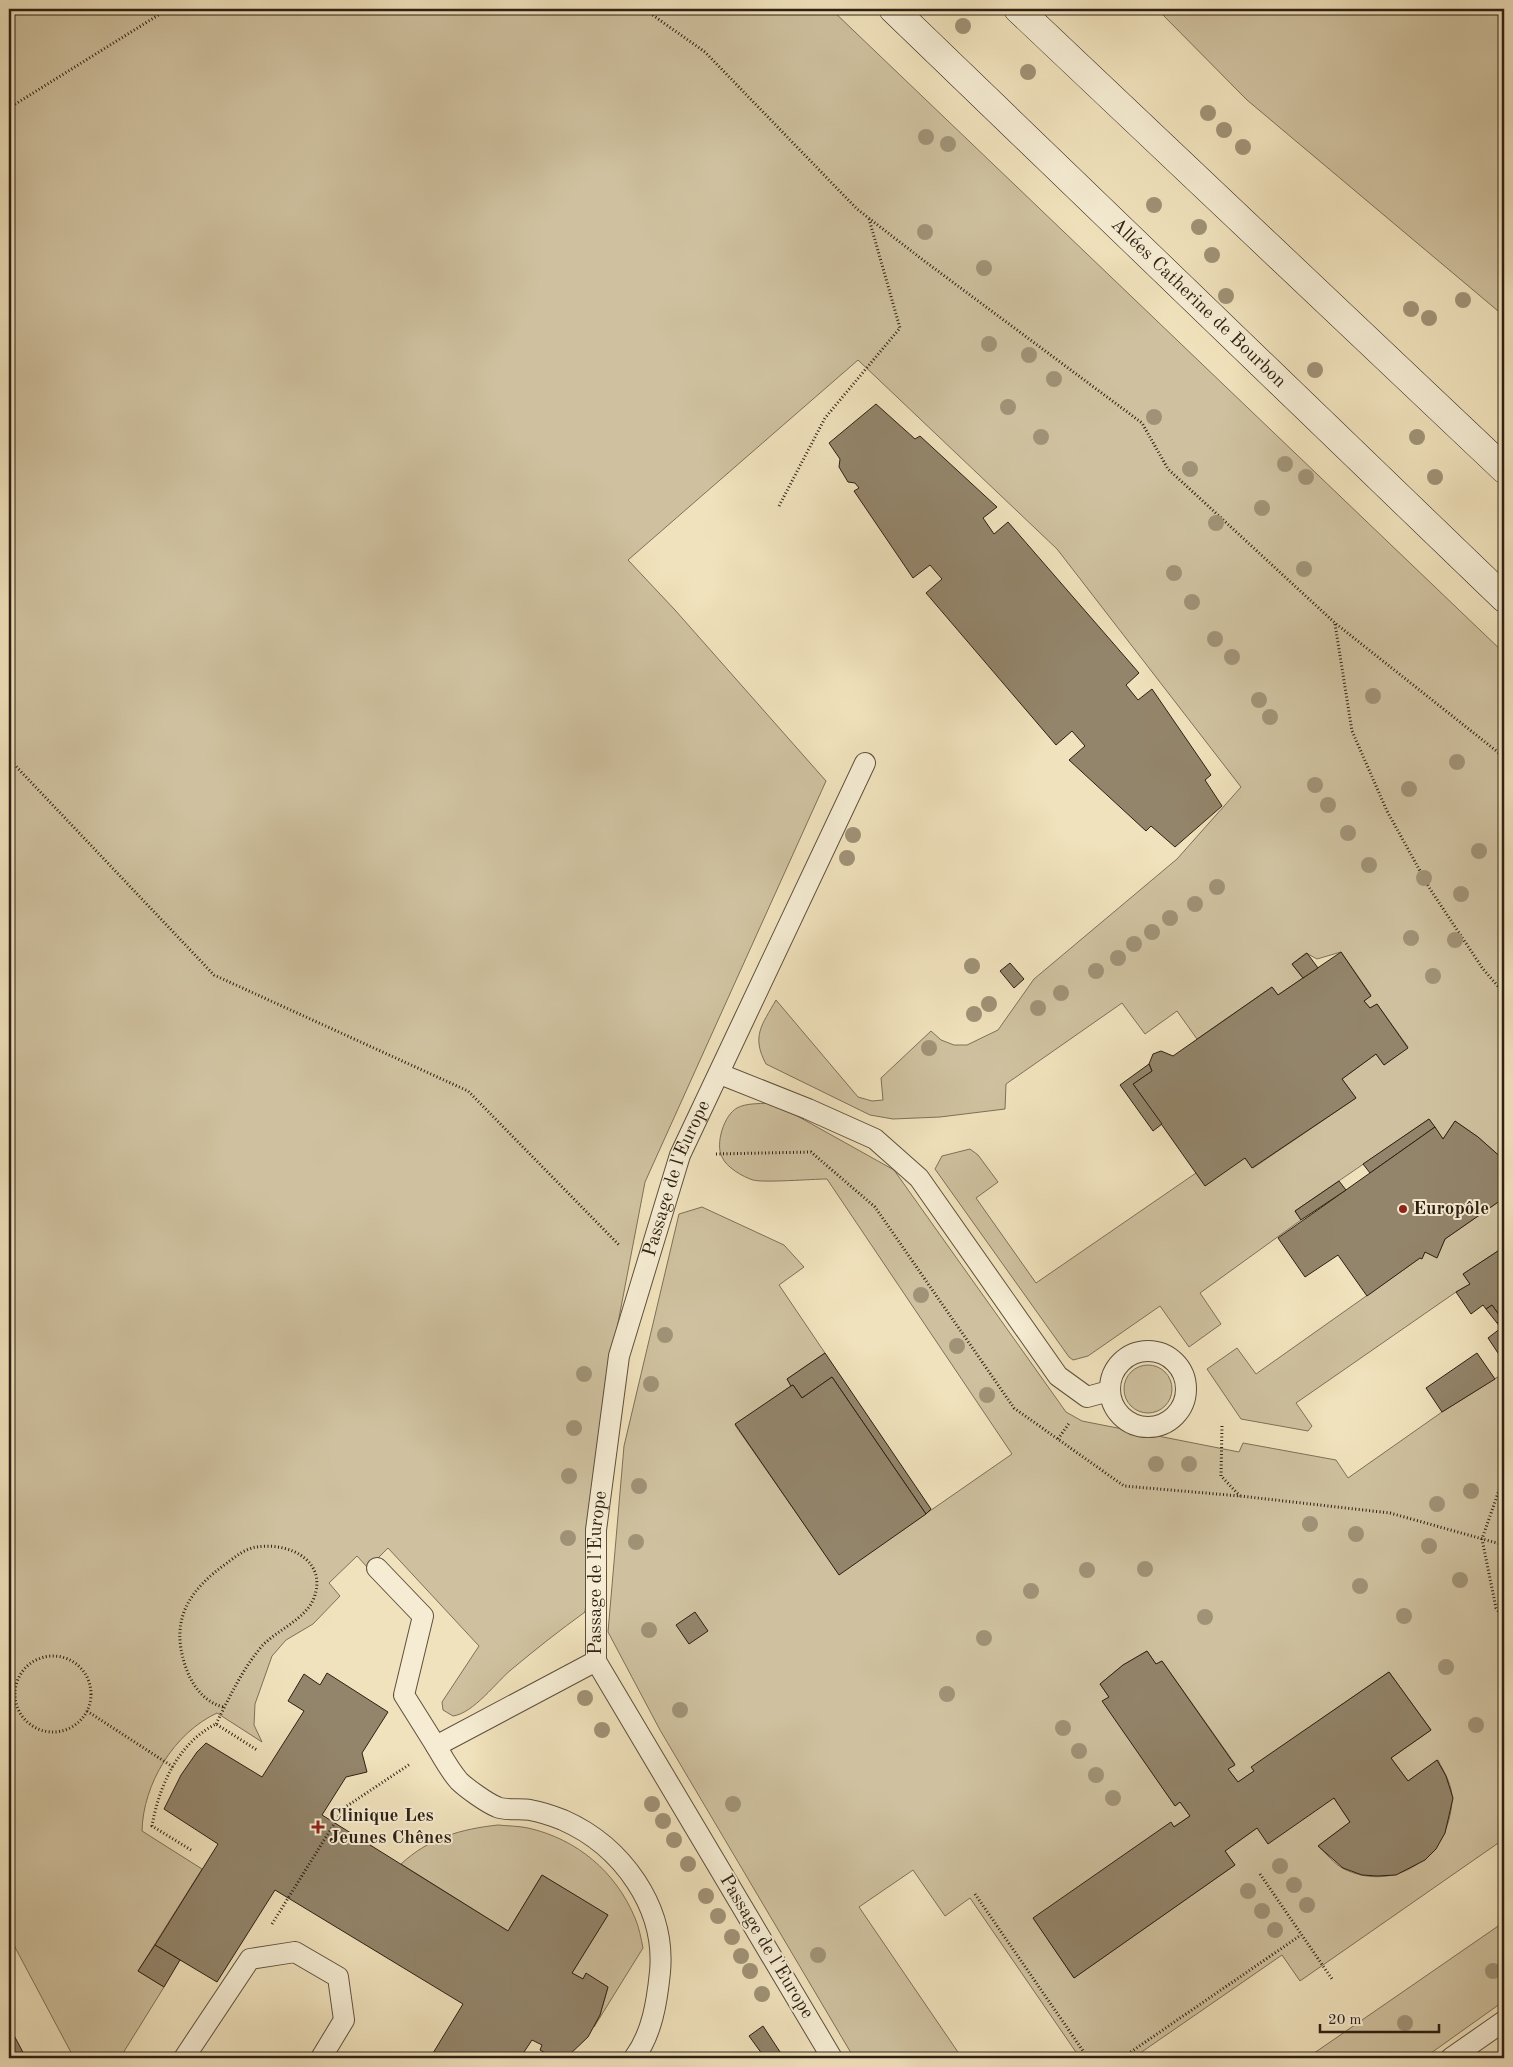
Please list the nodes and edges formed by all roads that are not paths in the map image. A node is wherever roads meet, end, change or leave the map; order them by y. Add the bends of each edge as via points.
1 (894, 9) edge
2 (1018, 9) edge
3 (1504, 469) edge
4 (1504, 598) edge
5 (865, 763) dead end
6 (720, 1074) junction
7 (1109, 1391) dead end
8 (377, 1568) dead end
9 (596, 1661) junction
10 (436, 1746) junction
11 (1504, 2021) edge
12 (184, 2058) edge
13 (321, 2058) edge
14 (634, 2058) edge
15 (832, 2058) edge
16 (1451, 2058) edge

1 - 4 main road, Allées Catherine de Bourbon
2 - 3 main road
5 - 6 lane, Passage de l'Europe
6 - 7 lane via 875,1139 919,1178 1058,1376 1087,1397
6 - 9 lane, Passage de l'Europe via 680,1155 619,1356 596,1530
8 - 10 lane via 423,1616 404,1695
9 - 10 lane
9 - 15 lane, Passage de l'Europe
10 - 14 lane via 460,1782 498,1807 531,1810 562,1820 592,1835 617,1857 638,1883 653,1913 662,1953 655,2006 644,2044
11 - 16 lane
12 - 13 lane via 250,1959 295,1952 338,1977 344,2020

